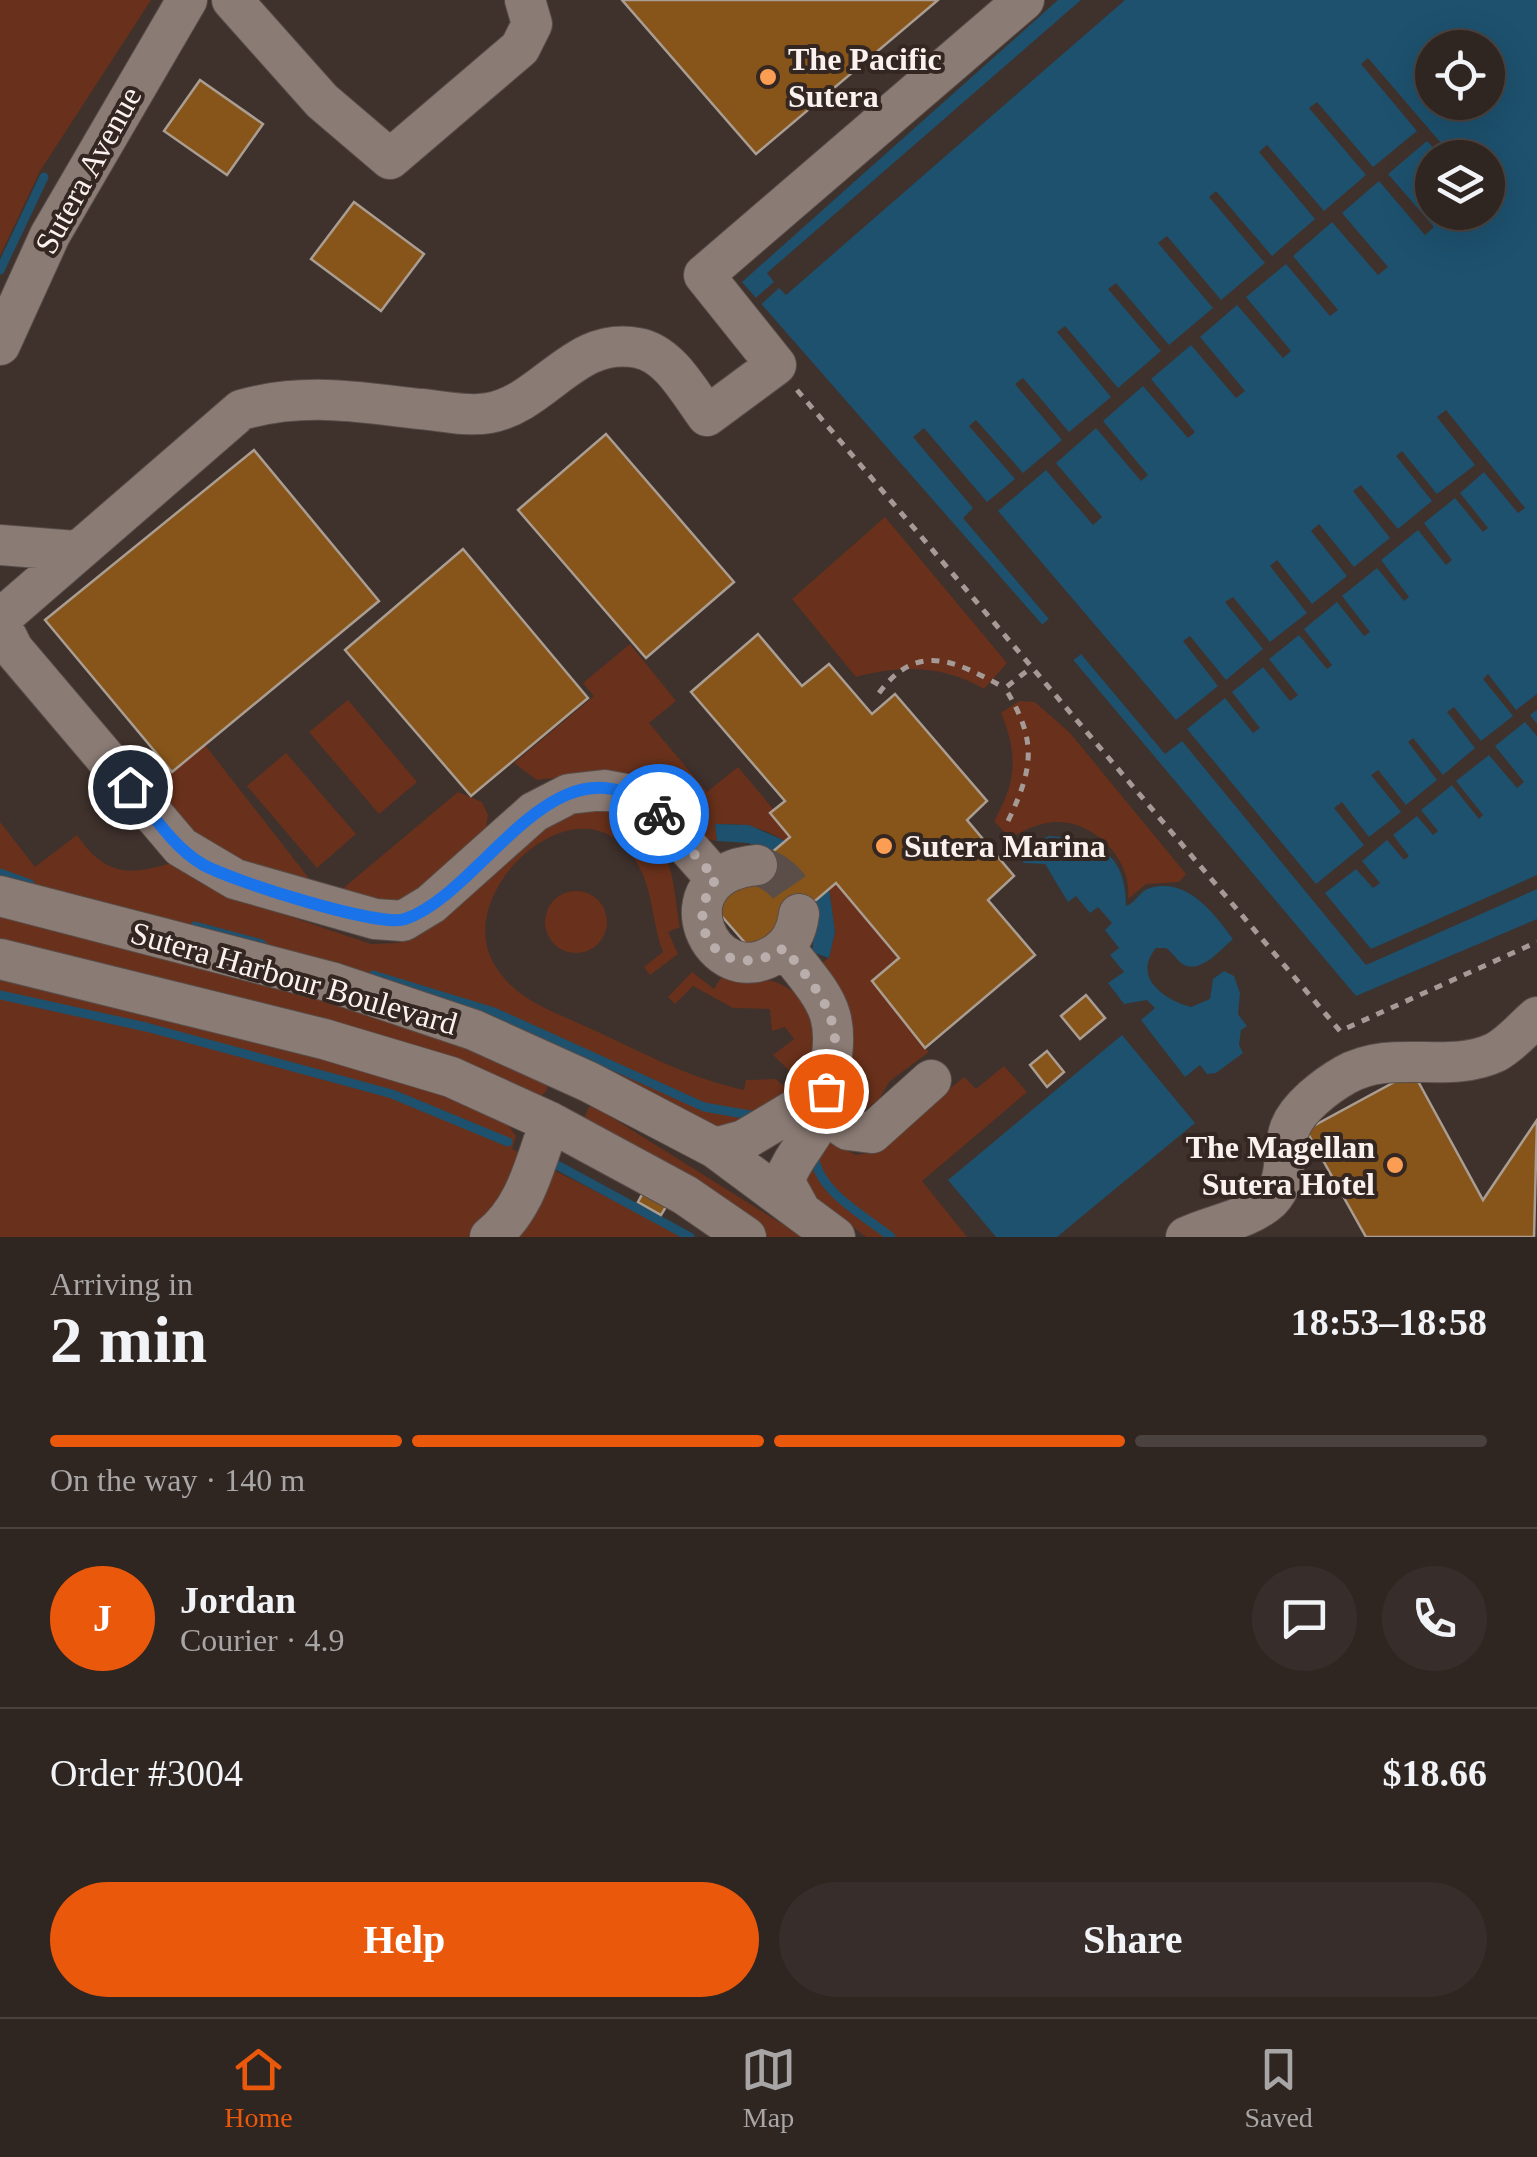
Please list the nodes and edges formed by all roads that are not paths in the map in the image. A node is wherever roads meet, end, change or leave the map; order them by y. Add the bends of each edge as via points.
1 (187, 0) edge
2 (232, 0) edge
3 (526, 0) edge
4 (1024, 0) edge
5 (0, 346) edge
6 (0, 544) edge
7 (76, 551) junction
8 (0, 621) edge
9 (757, 865) dead end
10 (716, 879) junction
11 (0, 896) edge
12 (0, 959) edge
13 (1537, 1017) edge
14 (930, 1080) dead end
15 (818, 1102) junction
16 (550, 1122) junction
17 (715, 1148) junction
18 (800, 1210) junction
19 (490, 1237) edge
20 (746, 1237) edge
21 (835, 1237) edge
22 (1186, 1237) edge

1 - 5 street, Sutera Avenue via 50,235
2 - 3 street via 322,101 390,159 520,48 532,24
4 - 7 street via 704,275 776,365 707,416 664,360 640,348 606,347 577,358 490,413 312,396 267,402 240,410
6 - 7 street
7 - 8 street
8 - 10 street via 13,649 180,848 235,879 375,920 404,920 432,904 534,812 569,794 604,790 636,796 656,811
9 - 10 street
10 - 15 street via 700,914 714,948 750,963 768,959 792,931 834,1022 834,1063
11 - 17 street, Sutera Harbour Boulevard via 331,982 474,1030
12 - 16 street, Sutera Harbour Boulevard via 378,1055 452,1077
13 - 22 street via 1516,1038 1479,1058 1396,1060 1347,1074 1291,1125 1284,1179 1273,1197 1253,1213
14 - 15 street via 872,1132 848,1130
15 - 17 street
15 - 18 street via 784,1182
16 - 19 street via 522,1200
16 - 20 street, Sutera Harbour Boulevard
17 - 18 street, Sutera Harbour Boulevard
18 - 21 street, Sutera Harbour Boulevard

